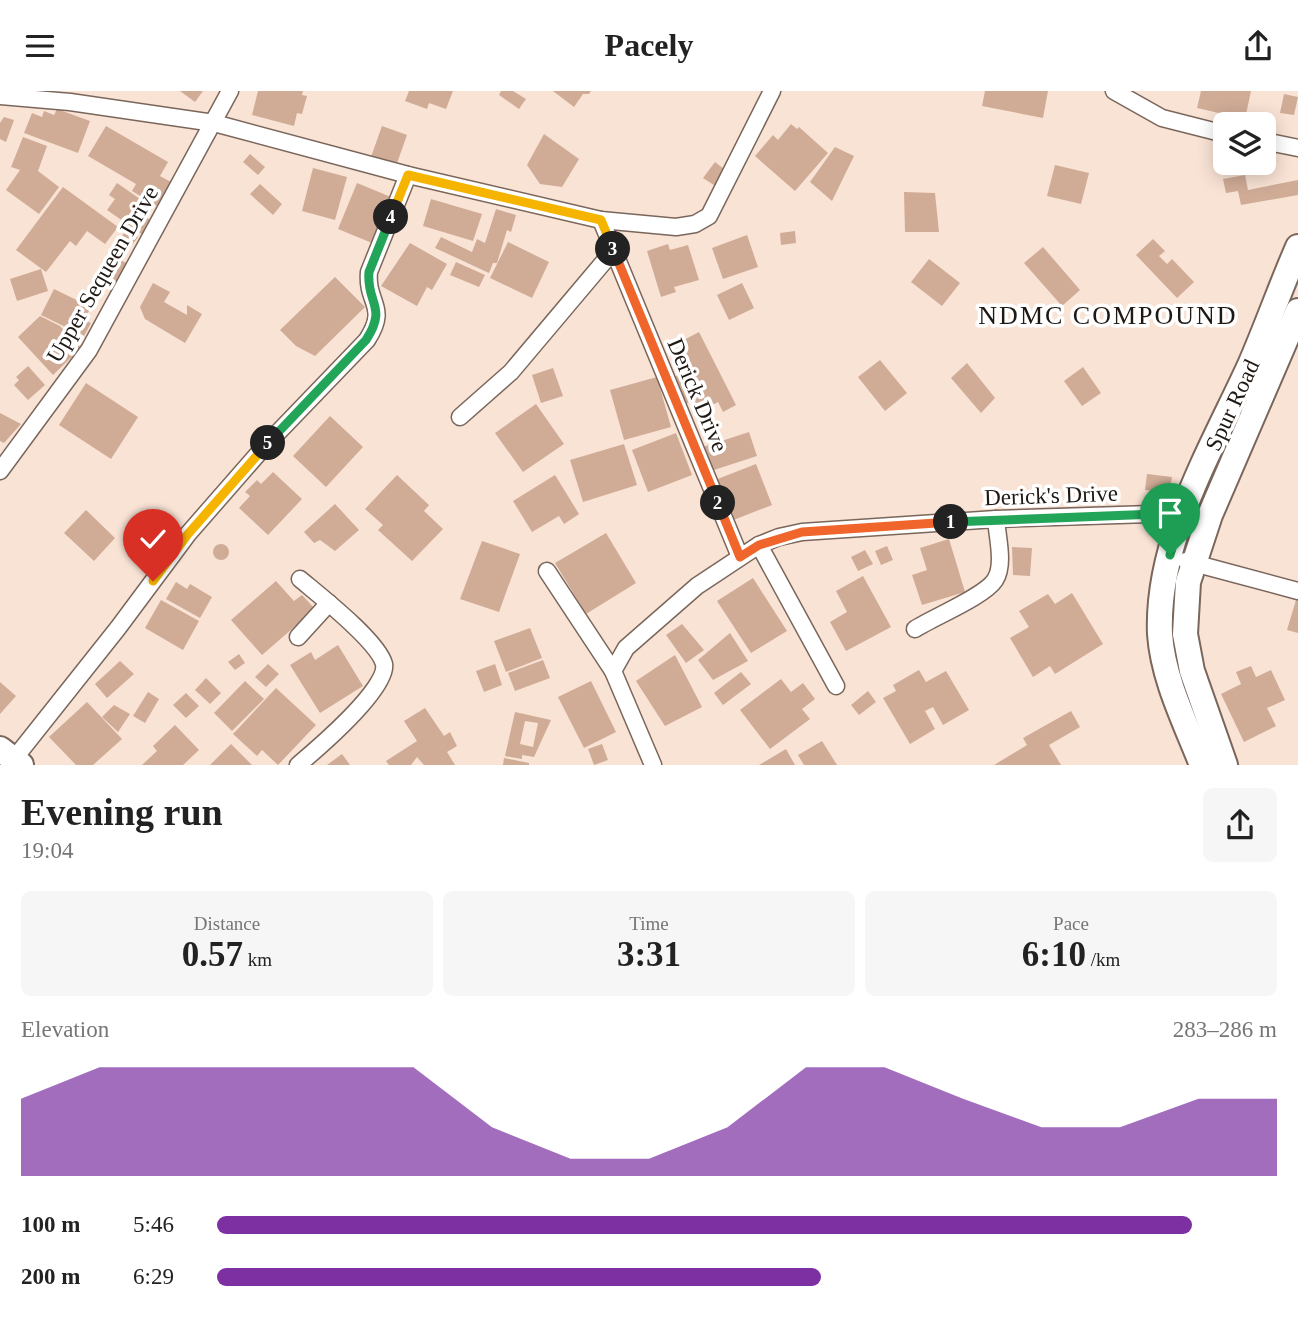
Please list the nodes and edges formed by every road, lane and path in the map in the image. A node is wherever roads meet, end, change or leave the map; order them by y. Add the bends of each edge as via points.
1 (230, 91) edge
2 (1114, 91) edge
3 (767, 93) edge
4 (0, 96) edge
5 (214, 123) junction
6 (1213, 131) edge
7 (1276, 143) edge
8 (1298, 148) edge
9 (408, 175) junction
10 (601, 220) junction
11 (1298, 247) edge
12 (613, 251) junction
13 (1289, 324) edge
14 (460, 417) dead end
15 (0, 471) edge
16 (1182, 513) junction
17 (996, 519) junction
18 (759, 545) junction
19 (1170, 555) junction
20 (740, 557) junction
21 (1194, 563) junction
22 (547, 571) dead end
23 (300, 579) dead end
24 (1298, 591) edge
25 (329, 603) junction
26 (915, 629) dead end
27 (298, 637) dead end
28 (613, 671) junction
29 (836, 686) dead end
30 (11, 758) edge
31 (299, 765) edge
32 (653, 765) edge
33 (1202, 765) edge
34 (1225, 765) edge

1 - 5 street, Upper Sequeen Drive
2 - 6 street via 1162,118
3 - 10 street via 709,216 676,227
4 - 5 street
5 - 9 street
5 - 15 street, Upper Sequeen Drive via 89,350
7 - 8 street
9 - 10 street
9 - 30 street via 369,272 378,314 376,326 188,534
10 - 12 street, Derick Drive
11 - 13 main road, Spur Road
12 - 14 street via 511,372
12 - 20 street, Derick Drive
13 - 16 main road, Spur Road
13 - 21 main road, Spur Road
16 - 17 street, Derick's Drive
16 - 19 main road, Spur Road
17 - 18 street, Derick's Drive via 802,532
17 - 26 street via 1000,562 996,579 984,591
18 - 20 street, Derick's Drive
18 - 29 street
19 - 21 street
19 - 33 main road, Spur Road via 1160,635 1177,702
20 - 28 street, Derick's Drive via 639,635
21 - 24 street
21 - 34 main road, Spur Road via 1188,582 1185,634 1192,671
22 - 28 street
23 - 25 street
25 - 27 street
25 - 31 street via 380,654 384,677
28 - 32 street

